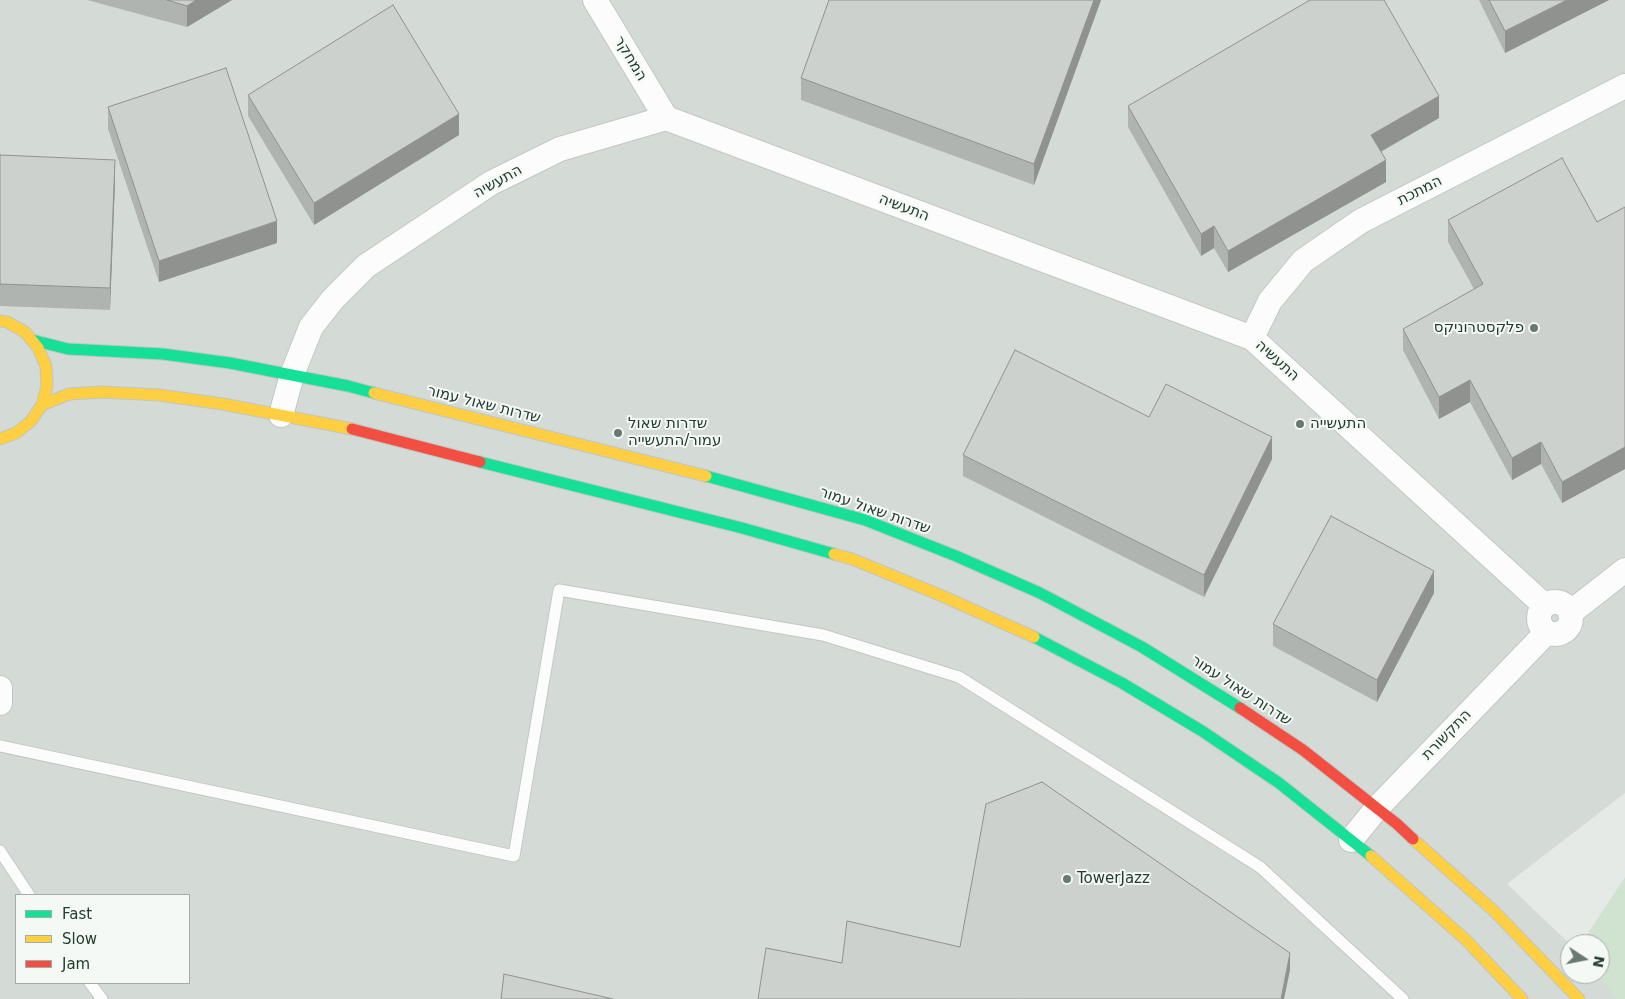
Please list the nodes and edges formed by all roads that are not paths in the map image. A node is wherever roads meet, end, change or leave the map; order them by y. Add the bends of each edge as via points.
1 (595, 0) edge
2 (1625, 86) edge
3 (666, 118) junction
4 (0, 321) edge
5 (1252, 338) junction
6 (32, 340) junction
7 (292, 375) junction
8 (42, 405) junction
9 (281, 415) junction
10 (0, 439) edge
11 (1625, 570) edge
12 (1544, 605) junction
13 (1570, 613) junction
14 (1546, 633) junction
15 (0, 688) edge
16 (0, 703) edge
17 (0, 746) edge
18 (1376, 808) junction
19 (1351, 840) junction
20 (0, 851) edge
21 (28, 894) edge
22 (91, 984) edge
23 (102, 999) edge
24 (1403, 999) edge
25 (1522, 999) edge
26 (1579, 999) edge

1 - 3 street, המחקר
2 - 5 street, המתכת via 1361,221 1303,261 1270,301
3 - 5 street, התעשיה
3 - 7 street, התעשיה via 560,150 491,183 366,266 332,299 311,327
4 - 6 street via 25,332
5 - 12 street, התעשיה
6 - 7 street, שדרות שאול עמור via 68,349 163,354
6 - 8 street via 46,366 47,386
7 - 9 street, התעשיה
7 - 18 street, שדרות שאול עמור via 348,386 753,488 865,520 1040,593 1142,647 1303,750
8 - 9 street via 69,394 102,392 159,395
8 - 10 street via 31,421 16,433
9 - 19 street via 339,426 742,528 870,566 1022,631 1122,683 1279,783
11 - 13 street
12 - 13 street via 1559,602
12 - 14 street via 1538,619
13 - 14 street via 1567,629 1561,634
14 - 18 street, התקשורת
15 - 16 street
17 - 24 lane via 514,856 559,590 823,635 968,682 1260,867
18 - 19 street, התקשורת
18 - 26 street, שדרות שאול עמור via 1494,910
19 - 25 street via 1466,940
20 - 21 lane
22 - 23 lane

